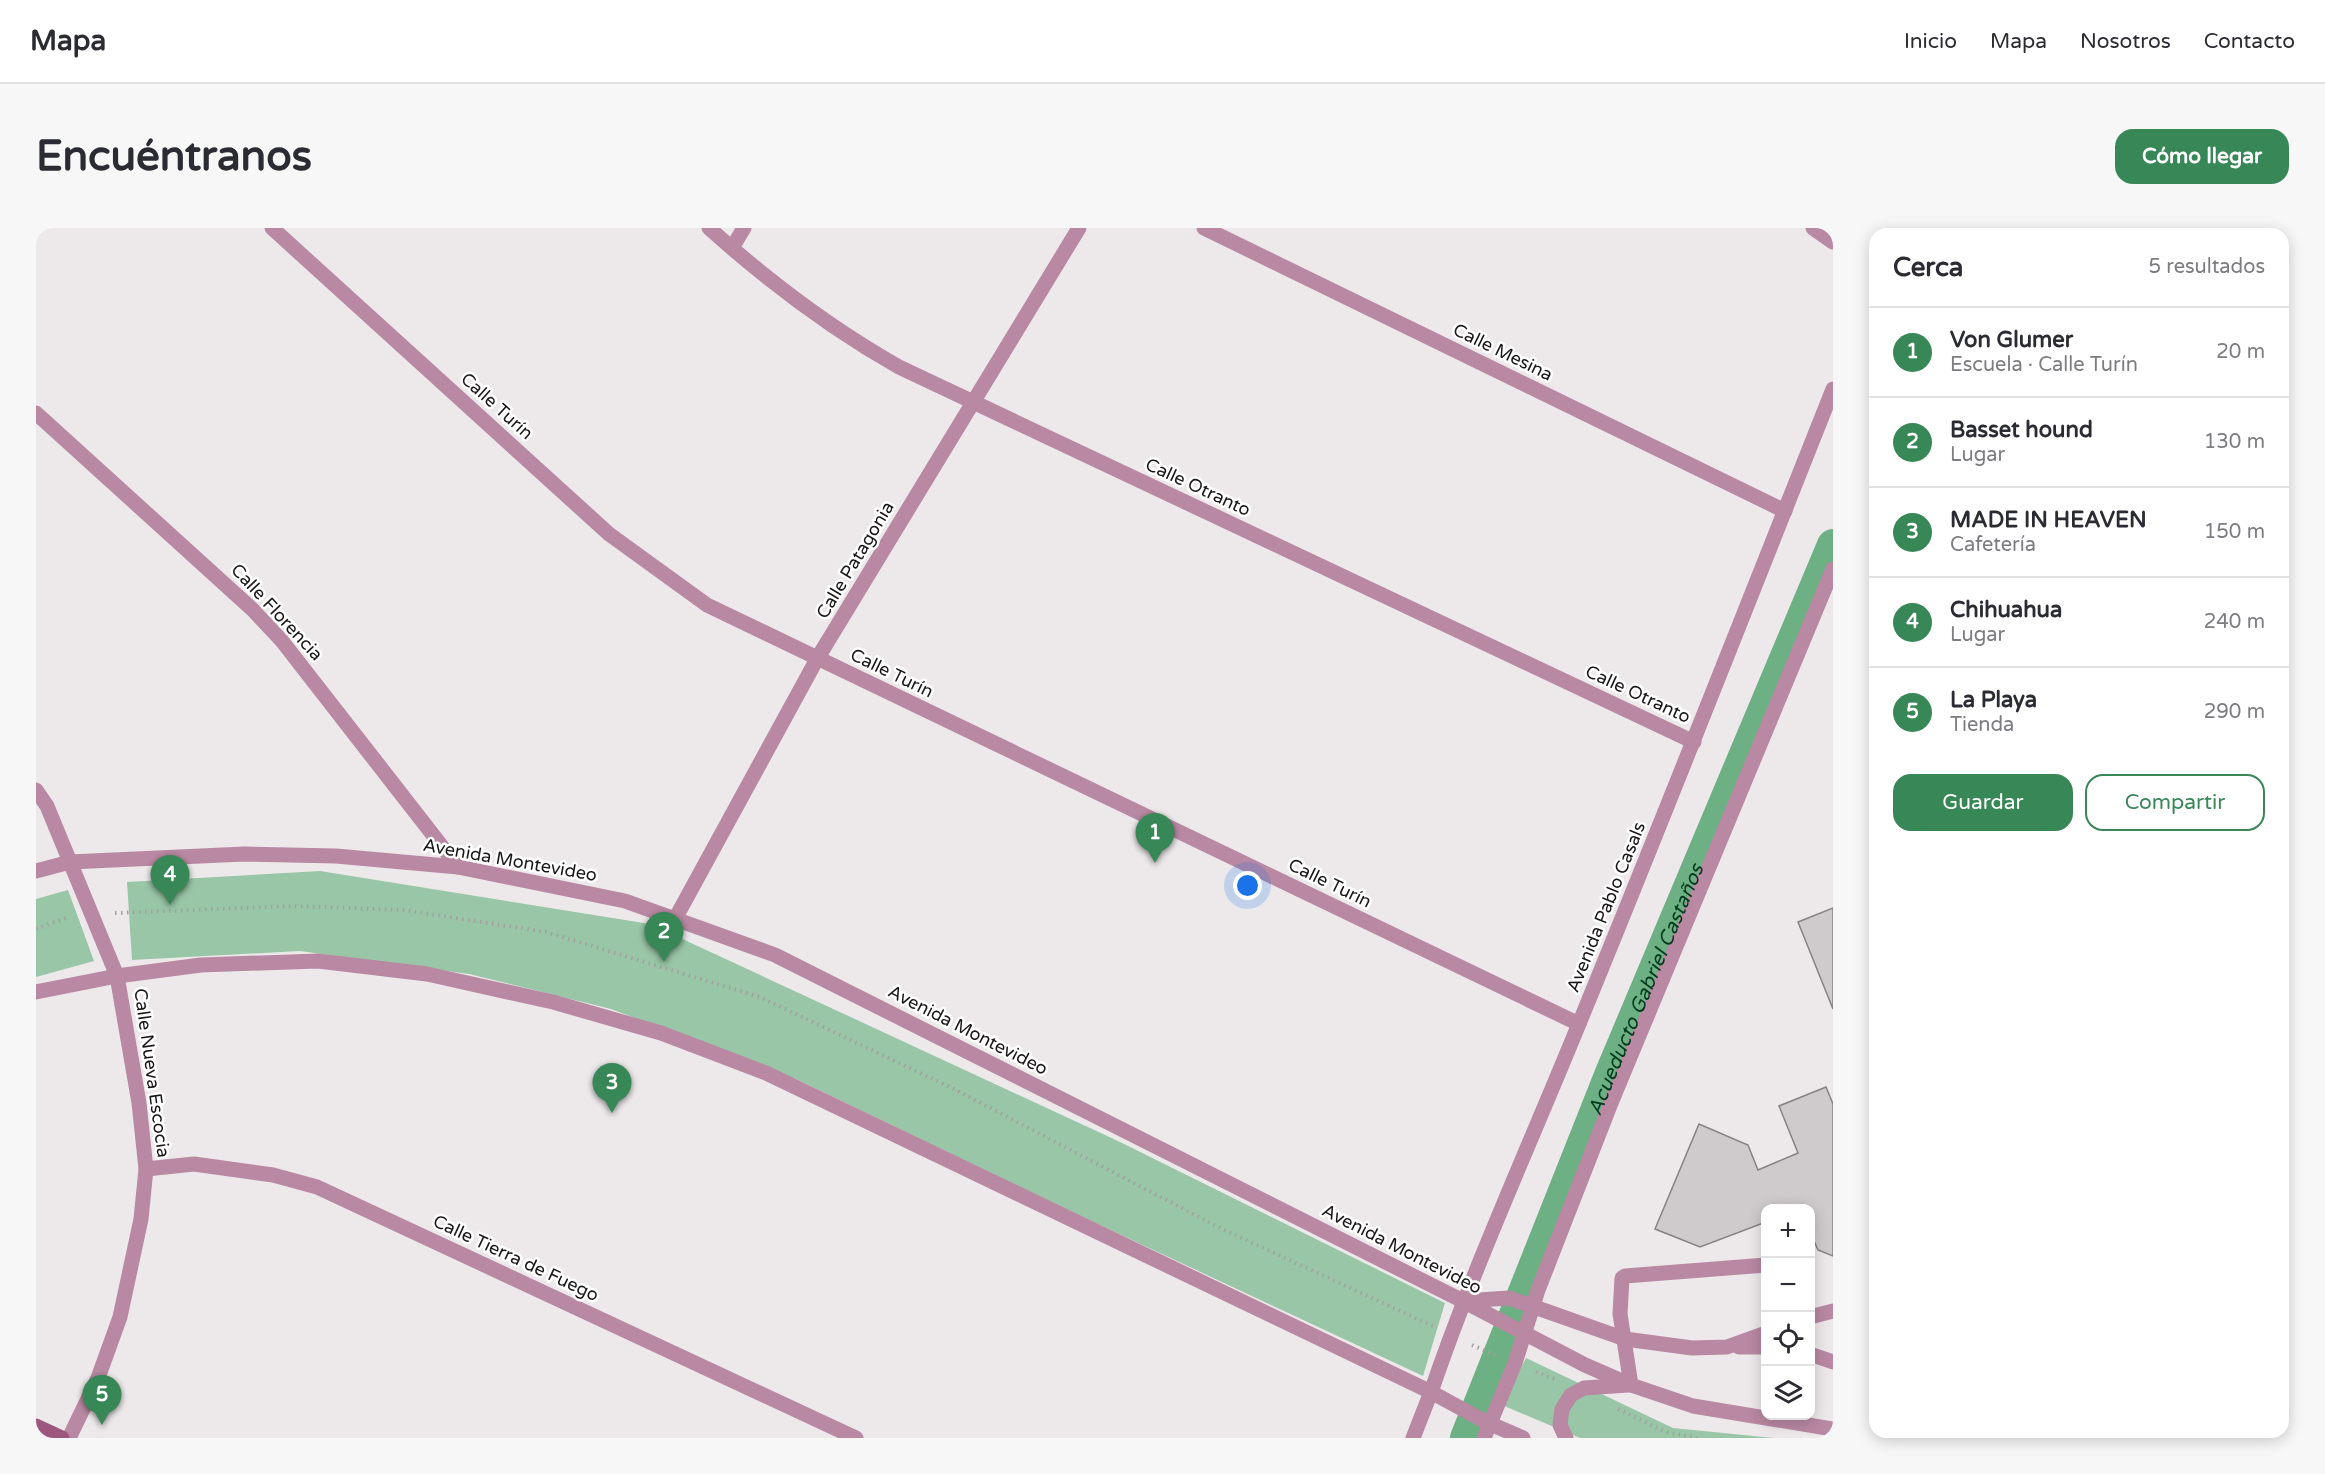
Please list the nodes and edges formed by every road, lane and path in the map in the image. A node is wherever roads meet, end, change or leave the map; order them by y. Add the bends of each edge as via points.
1 (272, 228) edge
2 (709, 228) edge
3 (744, 228) edge
4 (1078, 228) edge
5 (1204, 228) edge
6 (1813, 228) edge
7 (1833, 242) edge
8 (732, 248) junction
9 (1833, 389) edge
10 (974, 403) junction
11 (36, 413) edge
12 (1785, 511) junction
13 (1833, 569) edge
14 (817, 659) junction
15 (1694, 742) junction
16 (36, 790) edge
17 (70, 862) junction
18 (458, 867) junction
19 (36, 871) edge
20 (675, 919) junction
21 (117, 976) junction
22 (36, 992) edge
23 (1579, 1024) junction
24 (146, 1169) junction
25 (1761, 1265) edge
26 (1462, 1301) junction
27 (1532, 1307) junction
28 (1833, 1311) edge
29 (1815, 1316) edge
30 (1524, 1334) junction
31 (1761, 1335) edge
32 (1625, 1339) junction
33 (1727, 1347) junction
34 (1761, 1347) edge
35 (1815, 1356) edge
36 (1833, 1362) edge
37 (1631, 1385) junction
38 (1431, 1392) junction
39 (36, 1426) edge
40 (1833, 1430) edge
41 (1487, 1431) edge
42 (62, 1438) edge
43 (69, 1438) edge
44 (855, 1438) edge
45 (1413, 1438) edge
46 (1523, 1438) edge
47 (1566, 1438) edge

1 - 14 street, Calle Turín via 609,534 707,604
2 - 8 street, Calle Otranto
3 - 8 street
4 - 10 street, Calle Patagonia
5 - 12 street, Calle Mesina
6 - 7 street
8 - 10 street, Calle Otranto via 849,338
9 - 12 street, Avenida Pablo Casals
10 - 14 street, Calle Patagonia
10 - 15 street, Calle Otranto
11 - 18 street, Calle Florencia via 253,610 282,641
12 - 15 street, Avenida Pablo Casals
13 - 27 street via 1611,1102
14 - 20 street, Calle Patagonia
14 - 23 street, Calle Turín
15 - 23 street, Avenida Pablo Casals
16 - 17 street, Calle Nueva Escocia via 47,806
17 - 18 street, Avenida Montevideo via 243,854 336,856
17 - 19 street, Avenida Montevideo
17 - 21 street, Calle Nueva Escocia
18 - 20 street, Avenida Montevideo via 625,901
20 - 26 street, Avenida Montevideo via 775,955
21 - 22 street
21 - 24 street, Calle Nueva Escocia
21 - 38 street via 201,965 318,961 427,974 553,1002 661,1033 766,1073
23 - 26 street, Avenida Pablo Casals
24 - 43 street, Calle Nueva Escocia via 141,1219 120,1317 98,1378
24 - 44 street, Calle Tierra de Fuego via 194,1164 273,1175 317,1187
25 - 32 street via 1625,1276 1620,1314
26 - 27 street via 1509,1298
26 - 30 street, Avenida Montevideo
26 - 38 street, Avenida Pablo Casals
27 - 30 street
27 - 32 street
28 - 29 street
30 - 37 street, Avenida Montevideo
30 - 41 street
31 - 33 street
32 - 33 street via 1692,1348
32 - 37 street
33 - 34 street
35 - 36 street
37 - 40 street, Avenida Montevideo via 1693,1406
37 - 47 street via 1584,1388 1571,1395 1562,1409 1560,1425
38 - 41 street
38 - 45 street, Avenida Pablo Casals
39 - 42 main road
41 - 46 street

